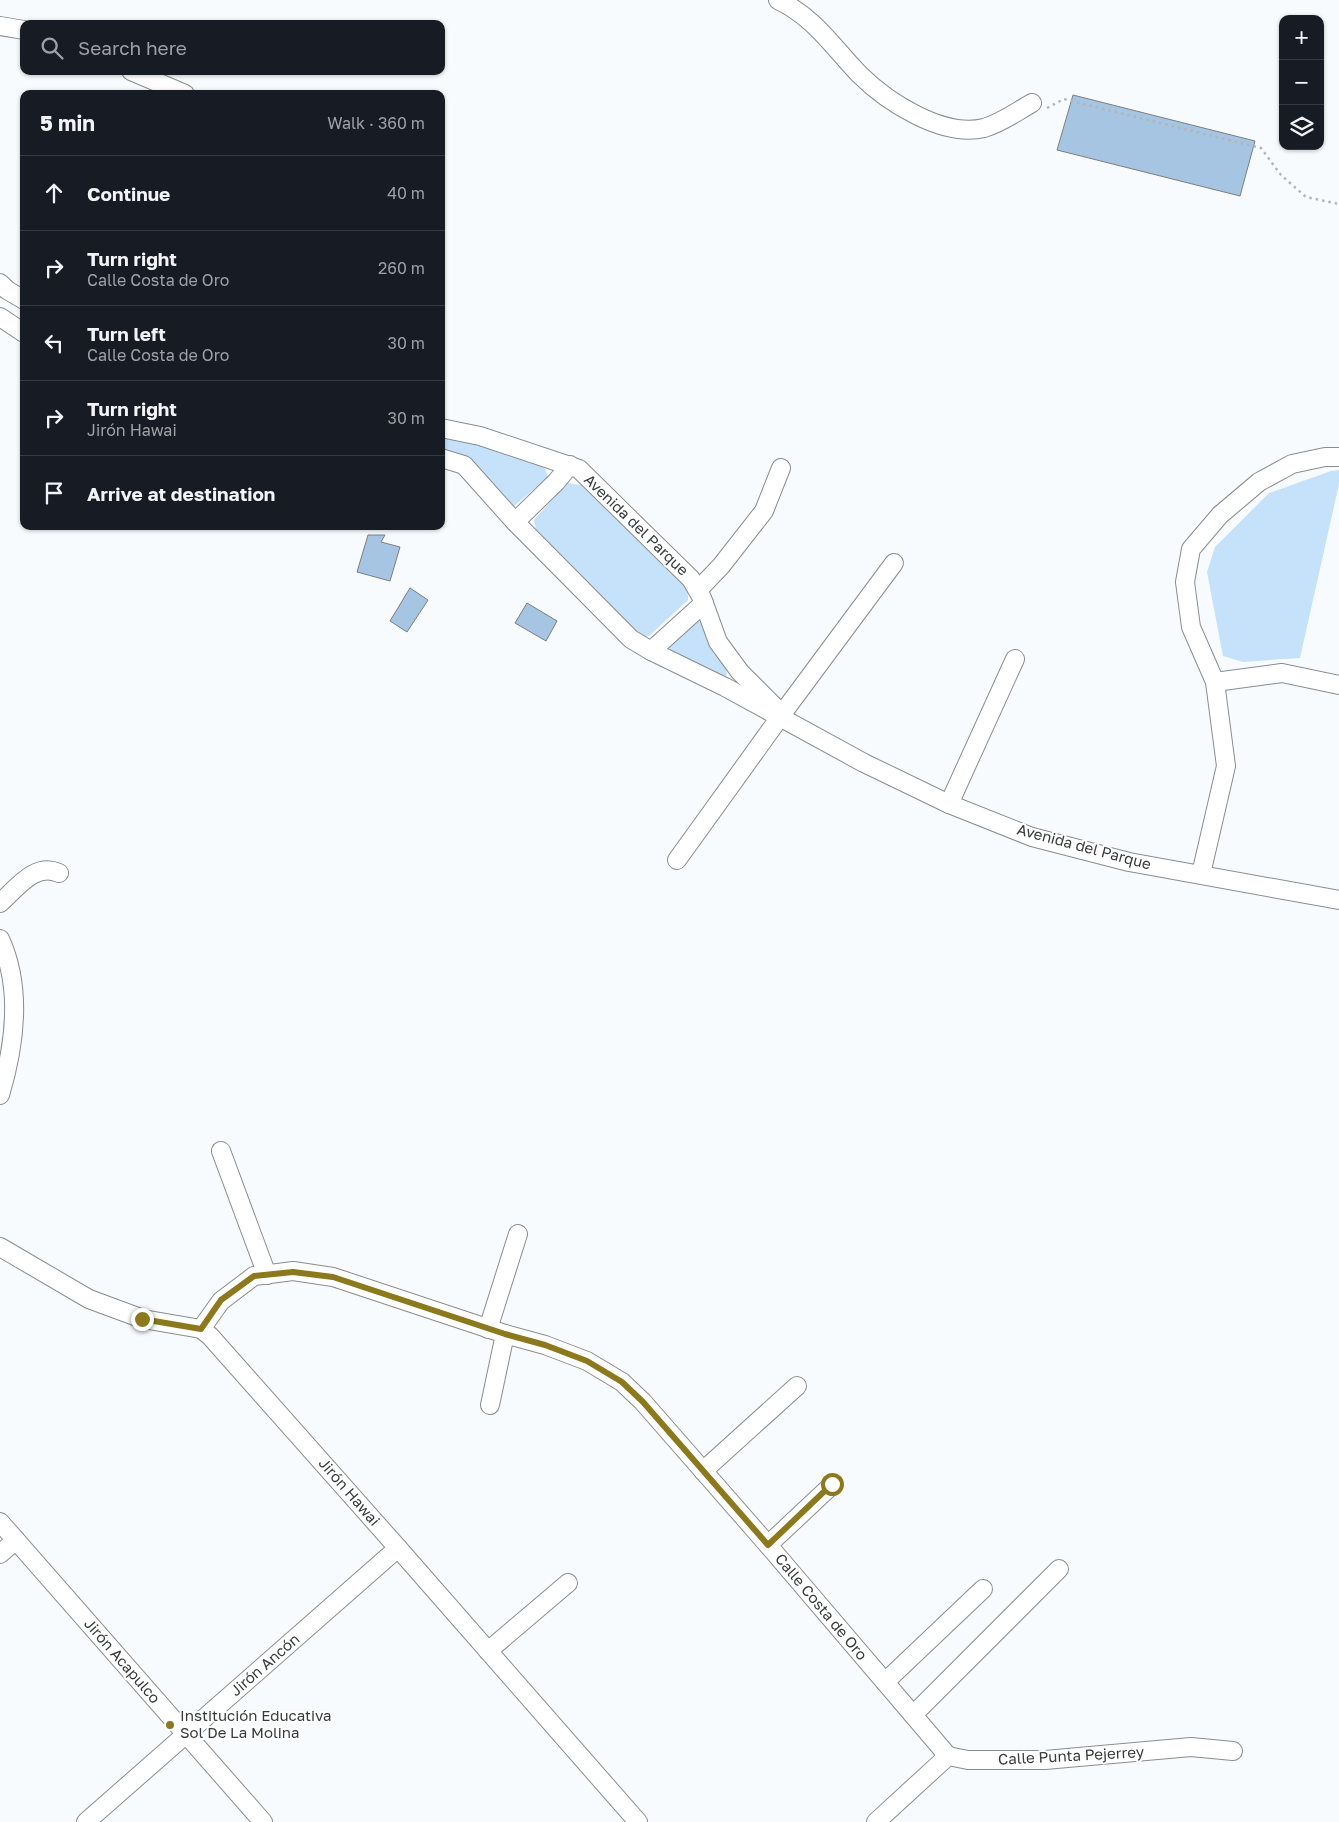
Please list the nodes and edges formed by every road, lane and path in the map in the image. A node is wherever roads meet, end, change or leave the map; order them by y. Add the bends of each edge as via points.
1 (778, 0) edge
2 (0, 26) edge
3 (20, 29) edge
4 (140, 75) edge
5 (176, 90) edge
6 (1032, 103) joint
7 (1339, 204) edge
8 (0, 283) edge
9 (20, 298) edge
10 (0, 317) edge
11 (20, 330) edge
12 (445, 429) edge
13 (1339, 457) edge
14 (445, 459) edge
15 (570, 465) junction
16 (781, 468) dead end
17 (515, 522) junction
18 (894, 563) dead end
19 (701, 596) junction
20 (651, 651) junction
21 (1015, 659) dead end
22 (1215, 682) junction
23 (1339, 685) edge
24 (784, 717) junction
25 (949, 804) junction
26 (677, 860) dead end
27 (59, 873) dead end
28 (1201, 874) junction
29 (1339, 900) edge
30 (0, 903) edge
31 (0, 939) edge
32 (0, 1095) edge
33 (221, 1151) dead end
34 (518, 1234) dead end
35 (0, 1248) edge
36 (267, 1274) junction
37 (488, 1328) junction
38 (201, 1329) junction
39 (505, 1334) junction
40 (797, 1386) dead end
41 (490, 1404) dead end
42 (703, 1471) junction
43 (832, 1484) dead end
44 (0, 1522) edge
45 (16, 1540) junction
46 (768, 1545) junction
47 (398, 1548) junction
48 (0, 1554) edge
49 (1059, 1569) dead end
50 (568, 1583) dead end
51 (983, 1589) dead end
52 (488, 1651) junction
53 (885, 1682) junction
54 (913, 1715) junction
55 (186, 1734) junction
56 (1233, 1751) dead end
57 (948, 1756) junction
58 (86, 1822) edge
59 (263, 1822) edge
60 (638, 1822) edge
61 (876, 1822) edge

1 - 6 street via 816,25 875,88 928,120 958,128 983,128
2 - 3 street
4 - 5 street
6 - 7 path via 1045,109 1064,100 1261,148 1281,175 1306,197
8 - 9 street
10 - 11 street
12 - 15 street, Avenida del Parque via 480,436
13 - 22 street via 1292,464 1259,482 1220,515 1191,549 1185,582 1191,628
14 - 17 street, Avenida del Parque via 464,465
15 - 17 street
15 - 19 street, Avenida del Parque via 579,469 692,579
16 - 19 street via 764,511
17 - 20 street, Avenida del Parque via 631,638
18 - 24 street
19 - 20 street
19 - 24 street, Avenida del Parque via 718,642 740,672
20 - 24 street, Avenida del Parque
21 - 25 street
22 - 23 street via 1282,673
22 - 28 street via 1226,766
24 - 25 street, Avenida del Parque via 864,763
24 - 26 street
25 - 28 street, Avenida del Parque via 1032,837 1129,862
27 - 30 street via 39,870
28 - 29 street, Avenida del Parque
31 - 32 street via 11,970 13,992 13,1038
33 - 36 street
34 - 37 street
35 - 38 street via 89,1299 142,1319
36 - 37 street, Calle Costa de Oro via 293,1272 333,1277
36 - 38 street, Calle Costa de Oro via 254,1276 221,1300
37 - 39 street, Calle Costa de Oro
38 - 47 street, Jirón Hawai via 218,1344
39 - 41 street
39 - 42 street, Calle Costa de Oro via 567,1353 613,1375 643,1402
40 - 42 street
42 - 46 street, Calle Costa de Oro
43 - 46 street
44 - 45 street, Jirón Acapulco
45 - 48 street
45 - 55 street, Jirón Acapulco
46 - 53 street, Calle Costa de Oro
47 - 52 street, Jirón Hawai
47 - 55 street, Jirón Ancón
49 - 54 street
50 - 52 street
51 - 53 street
52 - 60 street, Jirón Hawai
53 - 54 street, Calle Costa de Oro
54 - 57 street, Calle Costa de Oro
55 - 58 street, Jirón Ancón
55 - 59 street, Jirón Acapulco
56 - 57 street, Calle Punta Pejerrey via 1192,1747 1045,1760 968,1760
57 - 61 street

